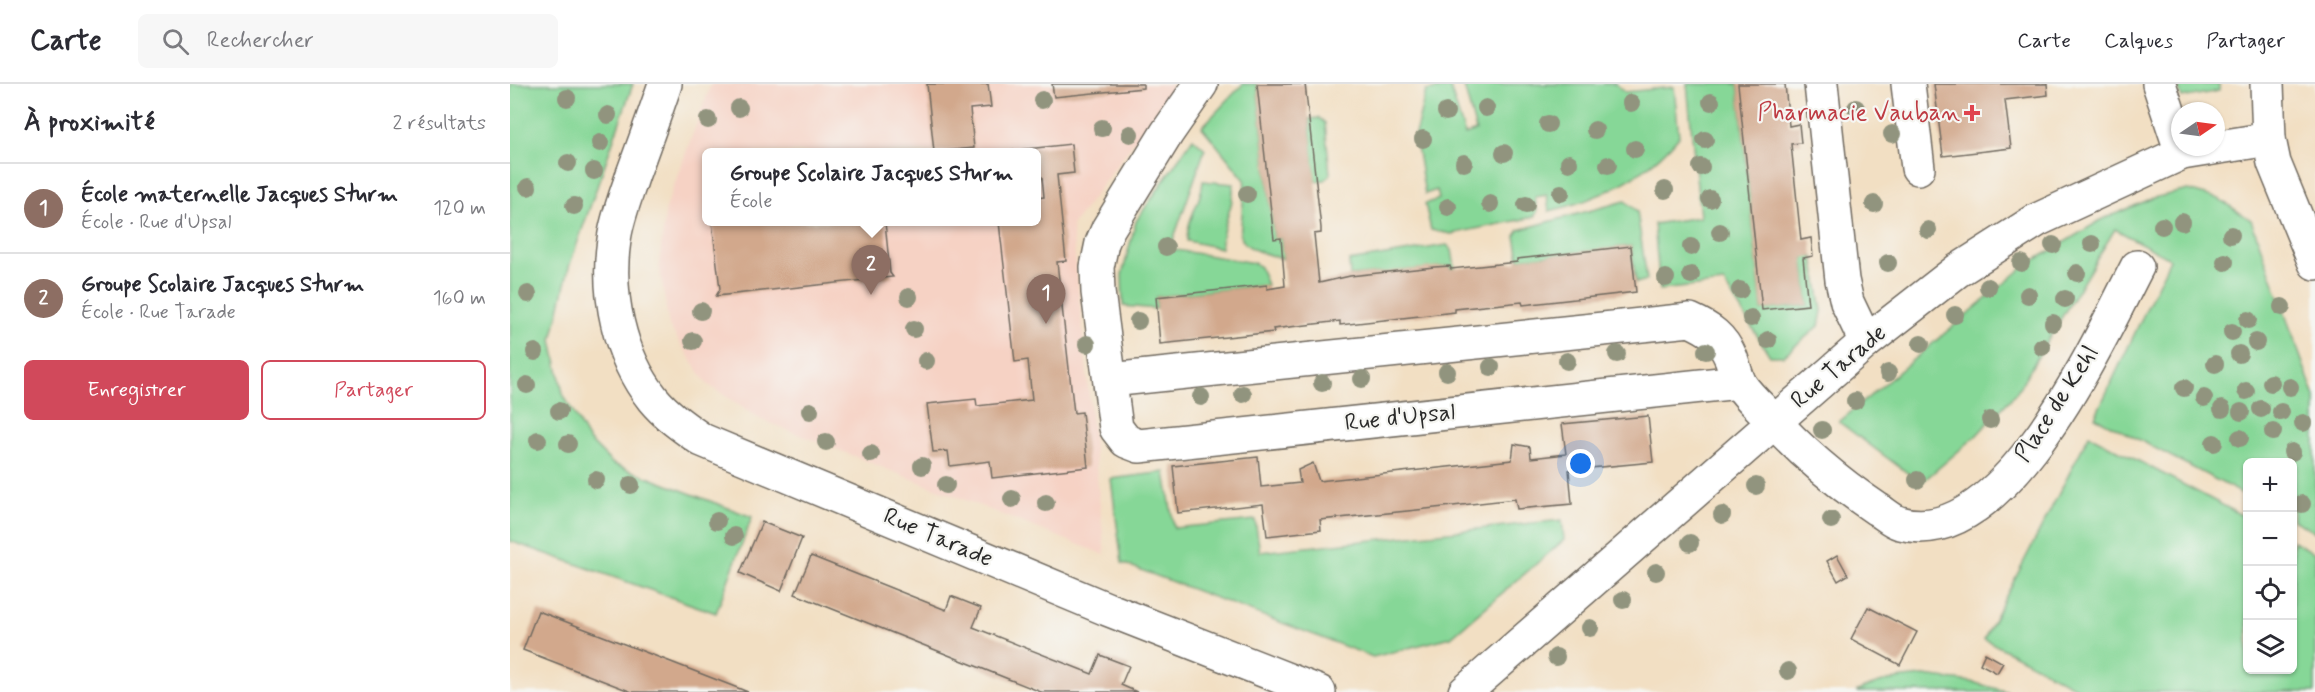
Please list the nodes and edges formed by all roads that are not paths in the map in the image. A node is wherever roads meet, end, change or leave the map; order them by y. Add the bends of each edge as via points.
1 (665, 84) edge
2 (1201, 84) edge
3 (1821, 84) edge
4 (1908, 84) edge
5 (2158, 84) edge
6 (2268, 84) edge
7 (2171, 121) edge
8 (2269, 139) junction
9 (2225, 146) edge
10 (2176, 156) edge
11 (1918, 168) dead end
12 (2315, 263) edge
13 (2138, 267) dead end
14 (1866, 342) junction
15 (1110, 380) junction
16 (1739, 382) junction
17 (1774, 422) junction
18 (1319, 692) edge
19 (1465, 692) edge

1 - 18 street, Rue Tarade via 619,216 611,270 616,316 625,347 654,400 677,423 702,440 1107,609
2 - 15 street, Rue d'Upsal via 1102,243 1097,267 1098,292
3 - 14 street via 1842,280 1846,302
4 - 11 street
5 - 7 street
6 - 8 street
8 - 9 street, Rue Tarade
8 - 12 street via 2278,176
10 - 14 street, Rue Tarade via 2037,220 1957,271
13 - 17 street, Place de Kehl via 2077,382 2025,460 1992,494 1952,521 1923,527 1898,523 1818,464
14 - 17 street, Rue Tarade
15 - 16 street via 1690,320 1720,336
15 - 16 street, Rue d'Upsal via 1116,428 1126,441 1139,446
16 - 17 street
17 - 19 street, Rue Tarade

